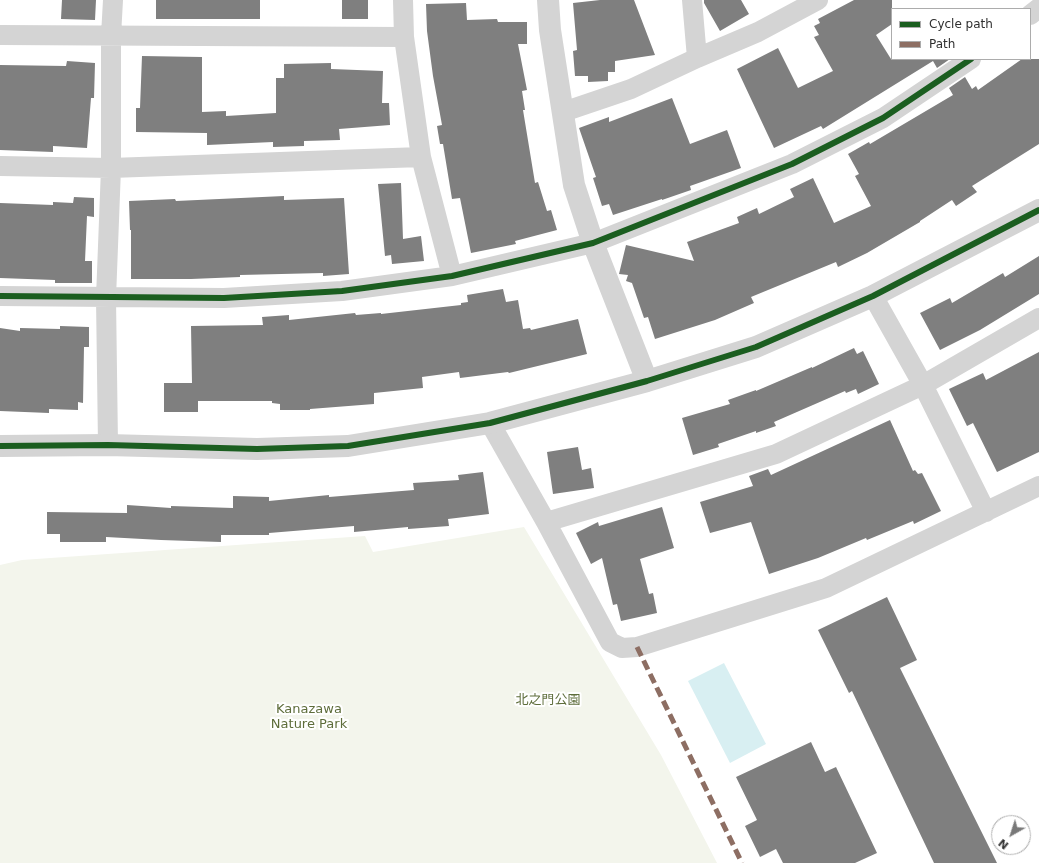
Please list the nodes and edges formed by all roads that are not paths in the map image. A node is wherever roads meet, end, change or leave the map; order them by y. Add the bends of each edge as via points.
1 (112, 0) edge
2 (403, 0) edge
3 (548, 0) edge
4 (692, 0) edge
5 (818, 0) edge
6 (0, 35) edge
7 (111, 36) junction
8 (404, 37) junction
9 (697, 58) junction
10 (970, 60) edge
11 (563, 112) junction
12 (421, 157) junction
13 (0, 166) edge
14 (111, 168) junction
15 (1039, 210) edge
16 (593, 243) junction
17 (452, 276) junction
18 (0, 296) edge
19 (873, 296) junction
20 (106, 298) junction
21 (1039, 318) edge
22 (647, 381) junction
23 (923, 386) junction
24 (490, 423) junction
25 (108, 445) junction
26 (0, 446) edge
27 (1039, 486) edge
28 (986, 512) junction
29 (546, 522) junction

1 - 7 street
2 - 8 street
3 - 11 street
4 - 9 street
5 - 9 street via 758,32
6 - 7 street
7 - 8 street
7 - 14 street
8 - 12 street
9 - 11 street via 631,89
10 - 16 street via 883,118 792,164
11 - 16 street via 574,186
12 - 14 street
12 - 17 street
13 - 14 street
14 - 20 street
15 - 19 street
16 - 17 street
16 - 22 street
17 - 20 street via 342,291 224,298
18 - 20 street
19 - 22 street via 756,347
19 - 23 street
20 - 25 street
21 - 23 street
22 - 24 street
23 - 28 street
23 - 29 street via 776,454
24 - 25 street via 348,446 257,449
24 - 29 street
25 - 26 street
27 - 28 street
28 - 29 street via 826,588 637,646 622,648 610,642

